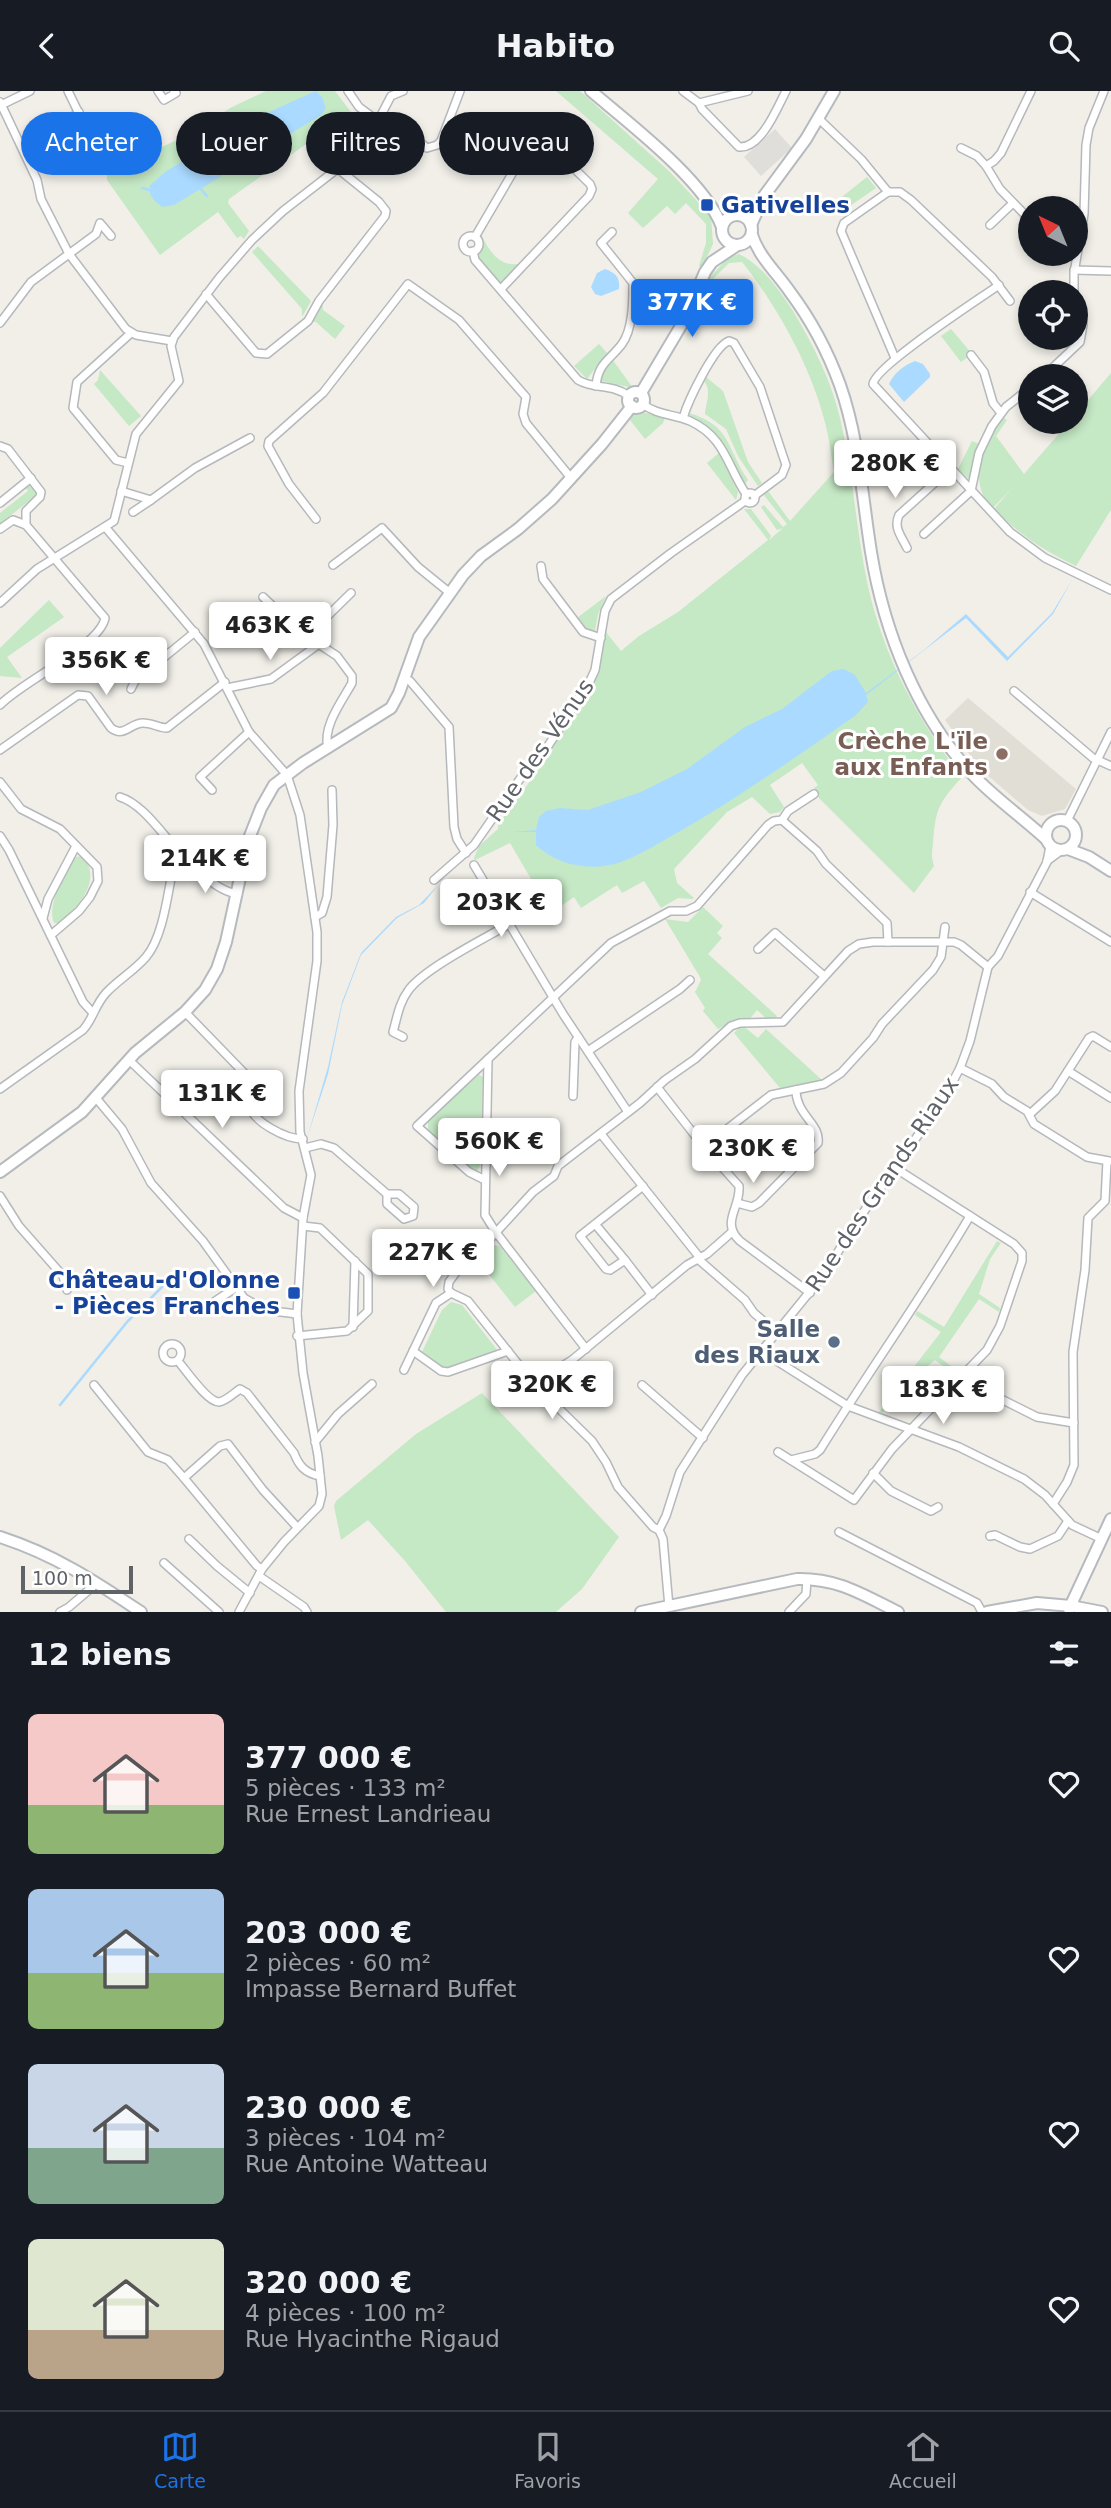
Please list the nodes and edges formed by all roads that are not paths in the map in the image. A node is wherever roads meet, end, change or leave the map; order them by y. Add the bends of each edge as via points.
1 (30, 91) edge
2 (68, 91) edge
3 (158, 91) edge
4 (174, 91) edge
5 (348, 91) edge
6 (403, 91) edge
7 (460, 91) edge
8 (592, 91) edge
9 (683, 91) edge
10 (748, 91) edge
11 (786, 91) edge
12 (834, 91) edge
13 (1031, 91) edge
14 (1104, 91) edge
15 (1, 103) edge
16 (699, 103) junction
17 (79, 112) edge
18 (365, 112) edge
19 (382, 112) edge
20 (818, 119) junction
21 (425, 146) edge
22 (961, 148) dead end
23 (986, 166) junction
24 (329, 175) edge
25 (344, 175) edge
26 (888, 192) junction
27 (764, 196) junction
28 (1085, 196) edge
29 (709, 201) junction
30 (1013, 203) junction
31 (1018, 208) edge
32 (737, 215) junction
33 (990, 225) dead end
34 (752, 230) junction
35 (722, 231) junction
36 (612, 232) dead end
37 (111, 236) dead end
38 (738, 246) junction
39 (69, 254) junction
40 (712, 262) junction
41 (767, 263) junction
42 (1075, 266) edge
43 (1074, 270) junction
44 (1111, 271) edge
45 (1074, 280) edge
46 (999, 285) junction
47 (500, 289) junction
48 (206, 294) junction
49 (1010, 301) dead end
50 (13, 306) junction
51 (0, 309) edge
52 (0, 323) edge
53 (131, 333) junction
54 (172, 341) junction
55 (1072, 350) edge
56 (971, 355) dead end
57 (895, 358) junction
58 (1057, 364) edge
59 (596, 386) junction
60 (1018, 398) edge
61 (636, 400) junction
62 (1001, 413) junction
63 (683, 418) junction
64 (250, 438) dead end
65 (0, 446) edge
66 (128, 463) junction
67 (951, 468) junction
68 (31, 478) junction
69 (571, 478) junction
70 (121, 491) junction
71 (971, 491) junction
72 (747, 495) junction
73 (151, 500) junction
74 (0, 503) edge
75 (133, 512) dead end
76 (316, 519) dead end
77 (26, 525) junction
78 (106, 528) junction
79 (0, 529) edge
80 (924, 534) dead end
81 (907, 548) dead end
82 (53, 559) junction
83 (333, 565) dead end
84 (541, 566) dead end
85 (1111, 590) edge
86 (351, 593) dead end
87 (450, 593) junction
88 (263, 597) dead end
89 (0, 603) edge
90 (195, 632) junction
91 (306, 637) junction
92 (601, 638) junction
93 (319, 645) junction
94 (405, 678) junction
95 (226, 685) junction
96 (131, 689) dead end
97 (1014, 691) dead end
98 (0, 705) edge
99 (249, 732) junction
100 (1111, 732) edge
101 (0, 747) edge
102 (328, 748) junction
103 (1097, 760) junction
104 (1111, 766) edge
105 (286, 775) junction
106 (0, 782) edge
107 (212, 790) dead end
108 (332, 790) dead end
109 (814, 794) dead end
110 (120, 797) dead end
111 (1025, 819) junction
112 (782, 820) junction
113 (1067, 821) junction
114 (1049, 825) junction
115 (0, 835) edge
116 (1076, 839) junction
117 (1048, 842) junction
118 (76, 846) junction
119 (1065, 849) junction
120 (466, 853) junction
121 (1089, 857) junction
122 (183, 858) junction
123 (1047, 862) junction
124 (474, 866) dead end
125 (1111, 871) edge
126 (434, 880) dead end
127 (1030, 892) junction
128 (238, 894) junction
129 (314, 917) junction
130 (43, 918) junction
131 (509, 924) junction
132 (944, 927) dead end
133 (51, 935) junction
134 (944, 941) junction
135 (1111, 941) edge
136 (888, 942) junction
137 (758, 949) dead end
138 (989, 967) junction
139 (824, 976) junction
140 (690, 979) dead end
141 (553, 998) junction
142 (92, 1012) junction
143 (185, 1012) junction
144 (403, 1037) dead end
145 (578, 1037) junction
146 (1111, 1047) edge
147 (588, 1051) junction
148 (488, 1059) junction
149 (129, 1060) junction
150 (960, 1068) junction
151 (1069, 1071) junction
152 (657, 1087) junction
153 (0, 1089) edge
154 (796, 1090) junction
155 (573, 1096) dead end
156 (96, 1098) junction
157 (1111, 1098) edge
158 (628, 1112) junction
159 (1030, 1114) junction
160 (601, 1134) junction
161 (303, 1139) junction
162 (704, 1147) junction
163 (305, 1148) junction
164 (1109, 1161) edge
165 (895, 1168) junction
166 (0, 1173) edge
167 (485, 1180) junction
168 (643, 1186) junction
169 (387, 1194) dead end
170 (0, 1196) edge
171 (737, 1203) junction
172 (970, 1216) junction
173 (303, 1222) junction
174 (596, 1224) junction
175 (495, 1231) junction
176 (732, 1232) junction
177 (699, 1258) junction
178 (625, 1260) junction
179 (355, 1261) junction
180 (235, 1288) junction
181 (66, 1290) dead end
182 (451, 1293) junction
183 (810, 1293) junction
184 (652, 1295) junction
185 (196, 1310) dead end
186 (297, 1314) junction
187 (353, 1328) junction
188 (777, 1332) junction
189 (297, 1336) junction
190 (586, 1349) junction
191 (413, 1351) junction
192 (508, 1351) junction
193 (761, 1351) junction
194 (178, 1361) dead end
195 (404, 1370) dead end
196 (963, 1377) junction
197 (372, 1384) dead end
198 (534, 1384) junction
199 (94, 1385) dead end
200 (642, 1385) dead end
201 (848, 1406) junction
202 (1073, 1423) junction
203 (911, 1429) junction
204 (702, 1438) junction
205 (315, 1442) junction
206 (778, 1452) dead end
207 (791, 1460) junction
208 (873, 1473) junction
209 (320, 1476) junction
210 (184, 1478) junction
211 (1054, 1504) junction
212 (938, 1507) dead end
213 (1111, 1519) edge
214 (1068, 1521) junction
215 (298, 1527) junction
216 (659, 1530) junction
217 (839, 1532) dead end
218 (990, 1535) dead end
219 (0, 1537) edge
220 (189, 1539) dead end
221 (1102, 1539) junction
222 (164, 1563) dead end
223 (260, 1573) junction
224 (807, 1579) junction
225 (97, 1583) junction
226 (250, 1593) junction
227 (669, 1607) junction
228 (1070, 1609) edge
229 (649, 1611) edge
230 (60, 1612) edge
231 (141, 1612) edge
232 (219, 1612) edge
233 (239, 1612) edge
234 (307, 1612) edge
235 (789, 1612) edge
236 (898, 1612) edge
237 (985, 1612) edge
238 (1102, 1612) edge

1 - 15 street
2 - 17 street
3 - 4 street via 164,100
5 - 18 street
6 - 19 street via 391,96
7 - 21 street via 441,141
8 - 29 street
9 - 16 street
10 - 16 street
11 - 16 street via 763,132 745,148
12 - 20 street
13 - 23 street via 1001,153
14 - 28 street via 1087,136
15 - 39 street
20 - 26 street
20 - 27 street
22 - 23 street
23 - 30 street
24 - 48 street via 251,240
25 - 48 street via 384,207 385,216 308,321 261,355
26 - 46 street via 904,195
26 - 57 street via 844,223 841,231
27 - 32 street
27 - 34 street
29 - 32 street
29 - 35 street
30 - 31 street
30 - 33 street
32 - 34 street via 744,217
32 - 35 street via 726,219
34 - 38 street via 749,240
34 - 41 street
35 - 38 street via 726,241
35 - 40 street
36 - 59 street via 601,243 633,283 630,324 623,344 598,371
37 - 39 street via 100,223 96,234
38 - 40 street
38 - 41 street
39 - 50 street via 31,282
39 - 53 street
40 - 61 street via 669,349
41 - 111 street via 810,321 842,389 856,446 876,579 906,670 957,757
42 - 43 street
43 - 44 street
43 - 45 street
46 - 49 street
46 - 57 street
47 - 47 street via 592,188 540,137 533,138 475,237 464,241
47 - 59 street via 578,380
48 - 54 street
50 - 51 street
50 - 52 street
53 - 54 street
53 - 66 street via 77,382 73,408 116,460
54 - 66 street via 178,384 140,426
55 - 58 street
56 - 62 street via 984,372 993,403
57 - 67 street via 872,380 875,387
59 - 61 street via 617,388
60 - 62 street
61 - 63 street via 652,411
61 - 69 street
62 - 71 street via 984,441
63 - 72 street via 722,447
63 - 72 street, Rue des Vénus via 721,346 734,343 760,387 786,465 782,475
64 - 73 street via 195,468
65 - 68 street via 8,449
66 - 70 street
67 - 71 street
67 - 81 street via 899,515 897,529
68 - 74 street
68 - 77 street via 41,495 26,510
69 - 76 street via 526,423 526,397 495,359 456,317 408,284 323,393 269,441 284,475
69 - 87 street via 528,521 481,556
70 - 73 street
70 - 78 street via 114,521
71 - 80 street
71 - 85 street via 1034,552
72 - 92 street, Rue des Vénus via 615,595 607,605
73 - 75 street
77 - 79 street via 13,520
77 - 82 street
78 - 82 street
78 - 90 street
82 - 89 street
82 - 98 street via 102,613 103,627
83 - 87 street via 382,527 418,567
84 - 92 street via 543,579 583,632
86 - 91 street
87 - 94 street via 419,637
88 - 91 street
90 - 95 street
90 - 96 street
91 - 93 street
92 - 120 street, Rue des Vénus via 589,683 546,749
93 - 95 street via 271,678
93 - 102 street via 337,656 353,679 329,727
94 - 102 street via 391,708
94 - 120 street via 449,727 454,827
95 - 99 street
95 - 101 street via 167,728 140,723 123,732 111,728 88,696 78,695
97 - 103 street
99 - 105 street
99 - 107 street via 200,777
100 - 103 street
102 - 105 street
103 - 104 street
103 - 113 street
105 - 128 street via 274,785 261,808 245,853
105 - 129 street via 300,815
106 - 118 street via 21,809 61,829
108 - 129 street via 327,897 322,913
109 - 112 street
110 - 122 street via 129,800
111 - 114 street
111 - 117 street
112 - 136 street via 887,923
112 - 141 street via 768,825 697,906 670,911 613,941
113 - 114 street via 1059,819
113 - 116 street via 1076,830
114 - 117 street
115 - 130 street
116 - 119 street
116 - 121 street
117 - 119 street
117 - 123 street, Rue des Grands Riaux
118 - 130 street
118 - 133 street via 97,867 98,881 79,911
119 - 121 street
119 - 123 street, Rue des Grands Riaux
120 - 126 street, Rue des Vénus
121 - 125 street
122 - 128 street via 221,890
122 - 142 street via 174,863 153,948 106,992
123 - 127 street, Rue des Grands Riaux
124 - 131 street
127 - 135 street
127 - 138 street, Rue des Grands Riaux
128 - 143 street via 217,969
129 - 161 street via 317,961 299,1091
130 - 133 street
131 - 141 street
131 - 144 street via 412,985 403,997 393,1032
132 - 134 street
133 - 142 street
134 - 136 street
134 - 138 street via 961,945
134 - 154 street via 938,964 929,976 841,1073 824,1084
136 - 139 street via 854,946
137 - 139 street via 775,933
138 - 150 street, Rue des Grands Riaux
139 - 152 street via 783,1021 731,1026
140 - 147 street
141 - 145 street
141 - 148 street
142 - 153 street via 79,1034
143 - 149 street
143 - 161 street via 247,1076 251,1110 271,1128
145 - 147 street
145 - 155 street
146 - 151 street via 1091,1036
147 - 158 street
148 - 167 street
148 - 167 street via 417,1126
149 - 156 street
149 - 173 street
150 - 159 street via 990,1082
150 - 165 street, Rue des Grands Riaux via 942,1103
151 - 157 street
151 - 159 street via 1052,1095
152 - 158 street
152 - 162 street
154 - 162 street via 771,1095
154 - 171 street via 798,1106 817,1131 818,1143 759,1203 751,1207
156 - 166 street
156 - 180 street via 122,1129 151,1183 203,1241
158 - 160 street
159 - 164 street via 1034,1124 1087,1157
160 - 168 street
160 - 175 street via 558,1166 554,1176
161 - 163 street
162 - 171 street via 739,1186
163 - 169 street via 321,1144 334,1148
163 - 173 street via 311,1175
164 - 202 street via 1105,1201 1090,1215 1087,1227 1073,1343
165 - 172 street
165 - 183 street, Rue des Grands Riaux
167 - 175 street via 484,1208
168 - 174 street
168 - 177 street
170 - 181 street via 19,1226 63,1276
171 - 176 street
172 - 196 street via 1021,1250 1022,1261 997,1334
172 - 201 street
173 - 179 street via 320,1228
173 - 186 street
174 - 178 street
174 - 178 street via 580,1236 606,1269
175 - 182 street via 459,1266 449,1282
175 - 190 street
176 - 177 street
176 - 183 street
177 - 184 street
177 - 188 street
178 - 184 street
179 - 187 street
179 - 187 street via 368,1274 368,1311
180 - 185 street
180 - 186 street via 254,1306
182 - 191 street via 436,1303
182 - 192 street via 468,1301
183 - 188 street, Rue des Grands Riaux
184 - 190 street
186 - 189 street
187 - 189 street
188 - 193 street, Rue des Grands Riaux
189 - 205 street
190 - 198 street
191 - 192 street via 448,1372
191 - 195 street
192 - 198 street
193 - 201 street
193 - 204 street, Rue des Grands Riaux
194 - 209 street via 212,1399 220,1402 240,1389 247,1393 303,1469
196 - 202 street via 1037,1417
196 - 203 street
197 - 205 street
198 - 216 street via 592,1441 621,1492
199 - 210 street via 148,1452 168,1460
200 - 204 street
201 - 203 street
201 - 207 street via 818,1452
202 - 211 street via 1074,1465
203 - 208 street
203 - 211 street via 1001,1467
204 - 216 street, Rue des Grands Riaux via 680,1472
205 - 209 street
206 - 207 street
207 - 208 street via 854,1500
208 - 212 street via 891,1491 931,1511
209 - 215 street via 322,1500
210 - 215 street via 220,1445 229,1444
210 - 223 street
211 - 214 street
213 - 221 street
214 - 218 street via 1058,1536 1030,1549
214 - 221 street
215 - 223 street
216 - 227 street
217 - 237 street via 977,1603
219 - 225 street via 46,1553
220 - 226 street
221 - 228 street
222 - 232 street
223 - 226 street
223 - 234 street
224 - 227 street
224 - 235 street via 806,1594
224 - 236 street via 837,1583
225 - 230 street
225 - 231 street
226 - 233 street
227 - 229 street
228 - 237 street via 1030,1604
228 - 238 street

